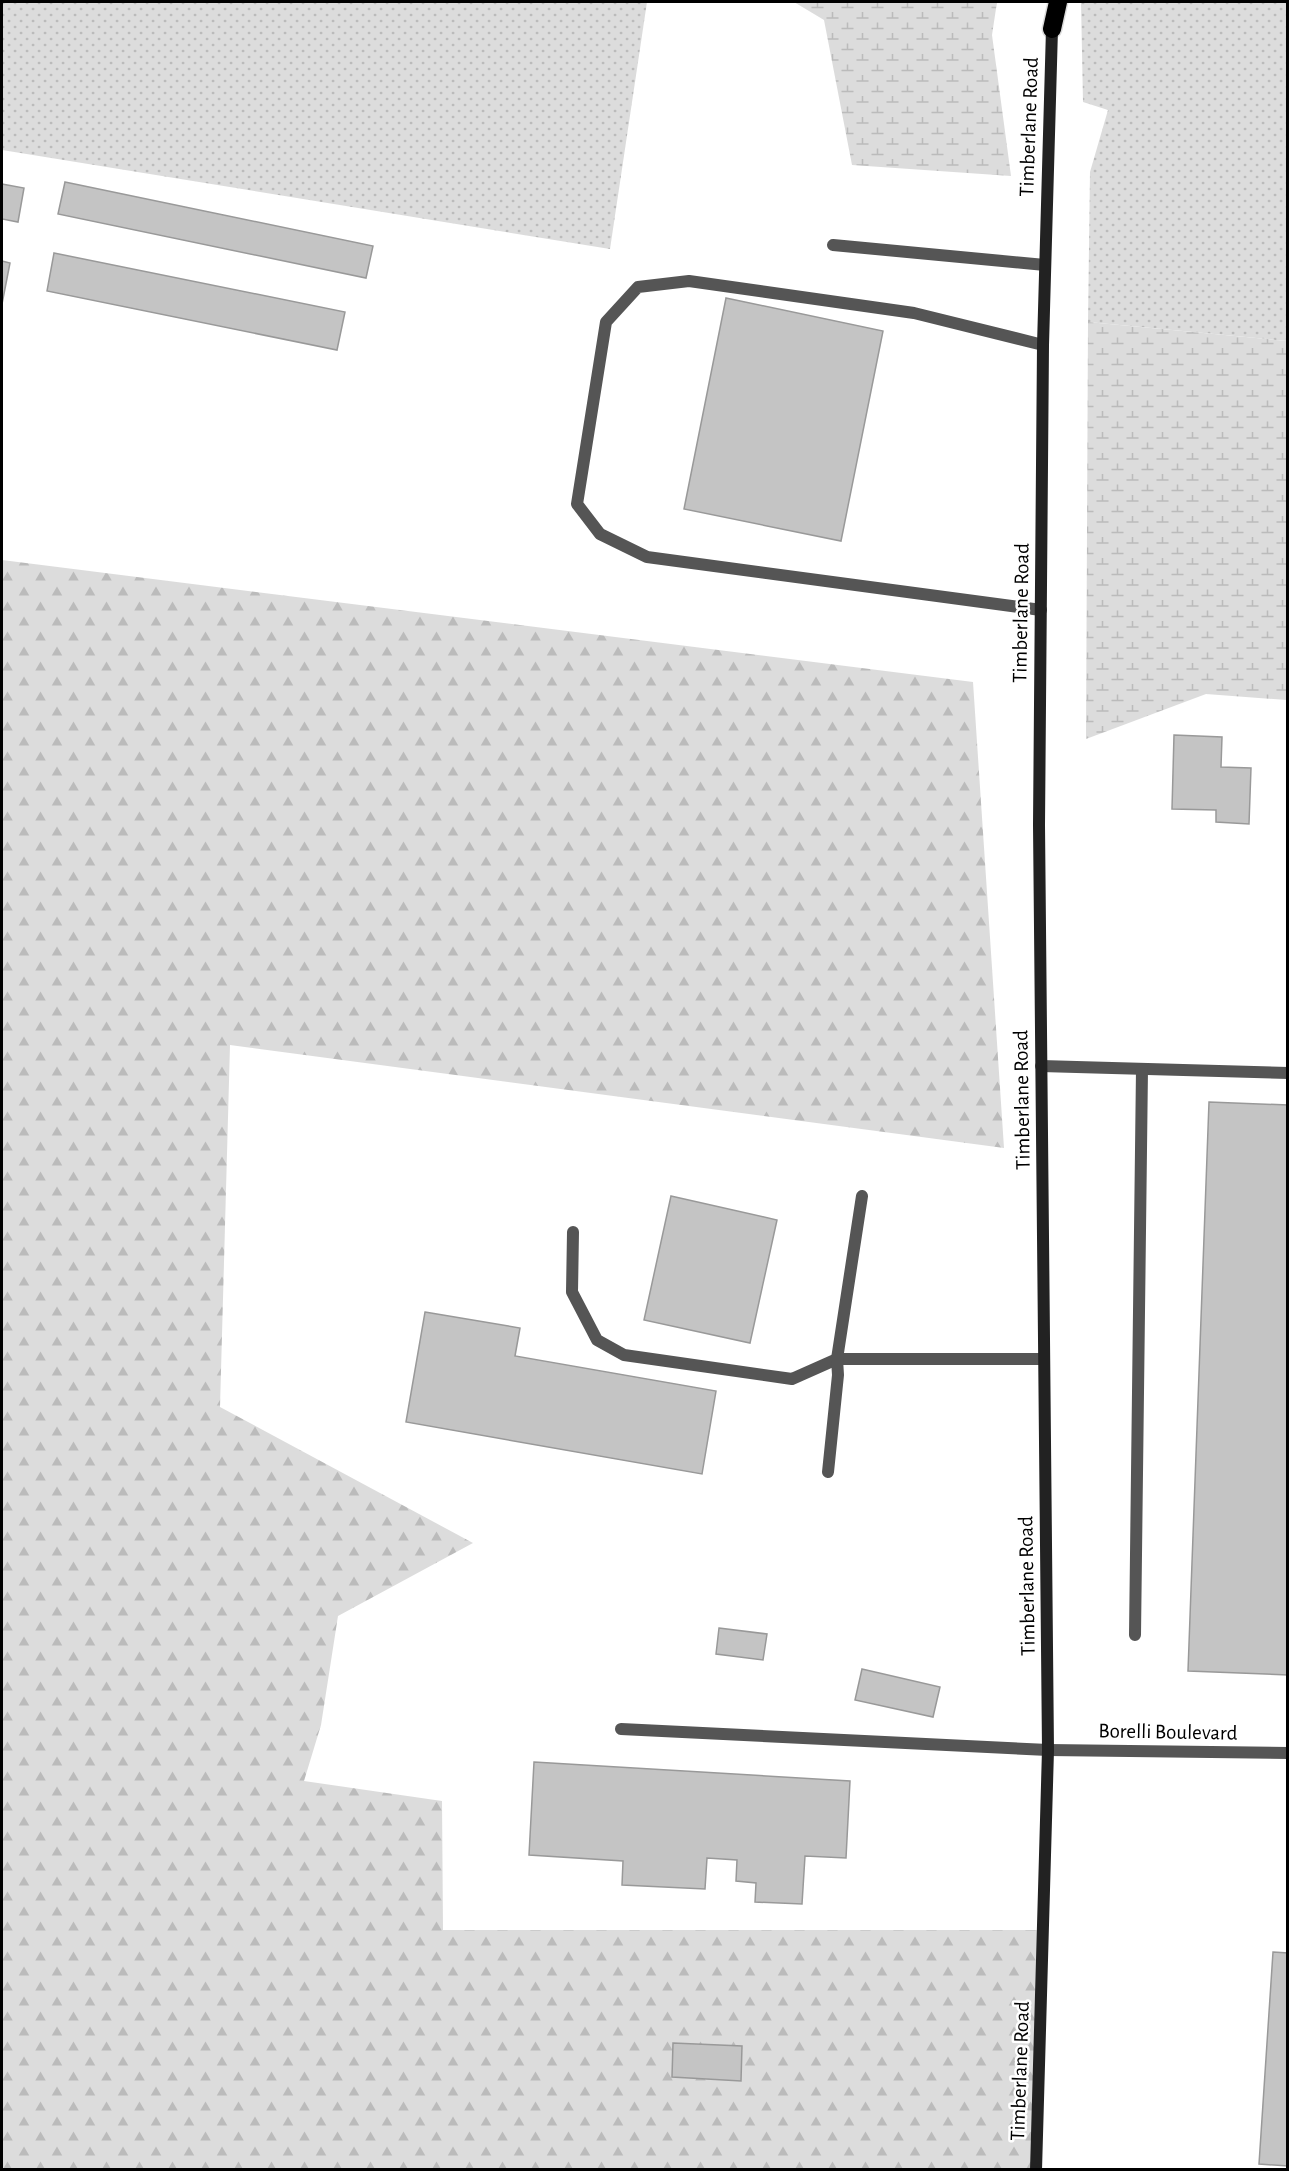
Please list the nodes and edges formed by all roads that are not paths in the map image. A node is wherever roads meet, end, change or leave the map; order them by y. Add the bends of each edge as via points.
1 (1046, 2) edge
2 (1058, 2) edge
3 (1052, 29) junction
4 (833, 244) dead end
5 (1045, 265) junction
6 (1043, 345) junction
7 (1041, 610) junction
8 (1041, 1066) junction
9 (1142, 1069) junction
10 (1287, 1073) edge
11 (862, 1196) dead end
12 (573, 1232) dead end
13 (837, 1359) junction
14 (1044, 1359) junction
15 (828, 1472) dead end
16 (1135, 1635) dead end
17 (621, 1729) dead end
18 (1048, 1750) junction
19 (1287, 1754) edge
20 (1036, 2169) edge

1 - 3 highway
2 - 3 highway
3 - 5 street, Timberlane Road
4 - 5 street
5 - 6 street, Timberlane Road
6 - 7 street, Timberlane Road
6 - 7 street via 914,313 689,281 638,287 606,322 577,504 600,534 647,557
7 - 8 street, Timberlane Road
8 - 9 street
8 - 14 street, Timberlane Road
9 - 10 street
9 - 16 street
11 - 13 street
12 - 13 street via 572,1292 597,1340 624,1355 792,1379
13 - 14 street
13 - 15 street
14 - 18 street, Timberlane Road
17 - 18 street, Borelli Boulevard
18 - 19 street, Borelli Boulevard
18 - 20 street, Timberlane Road

